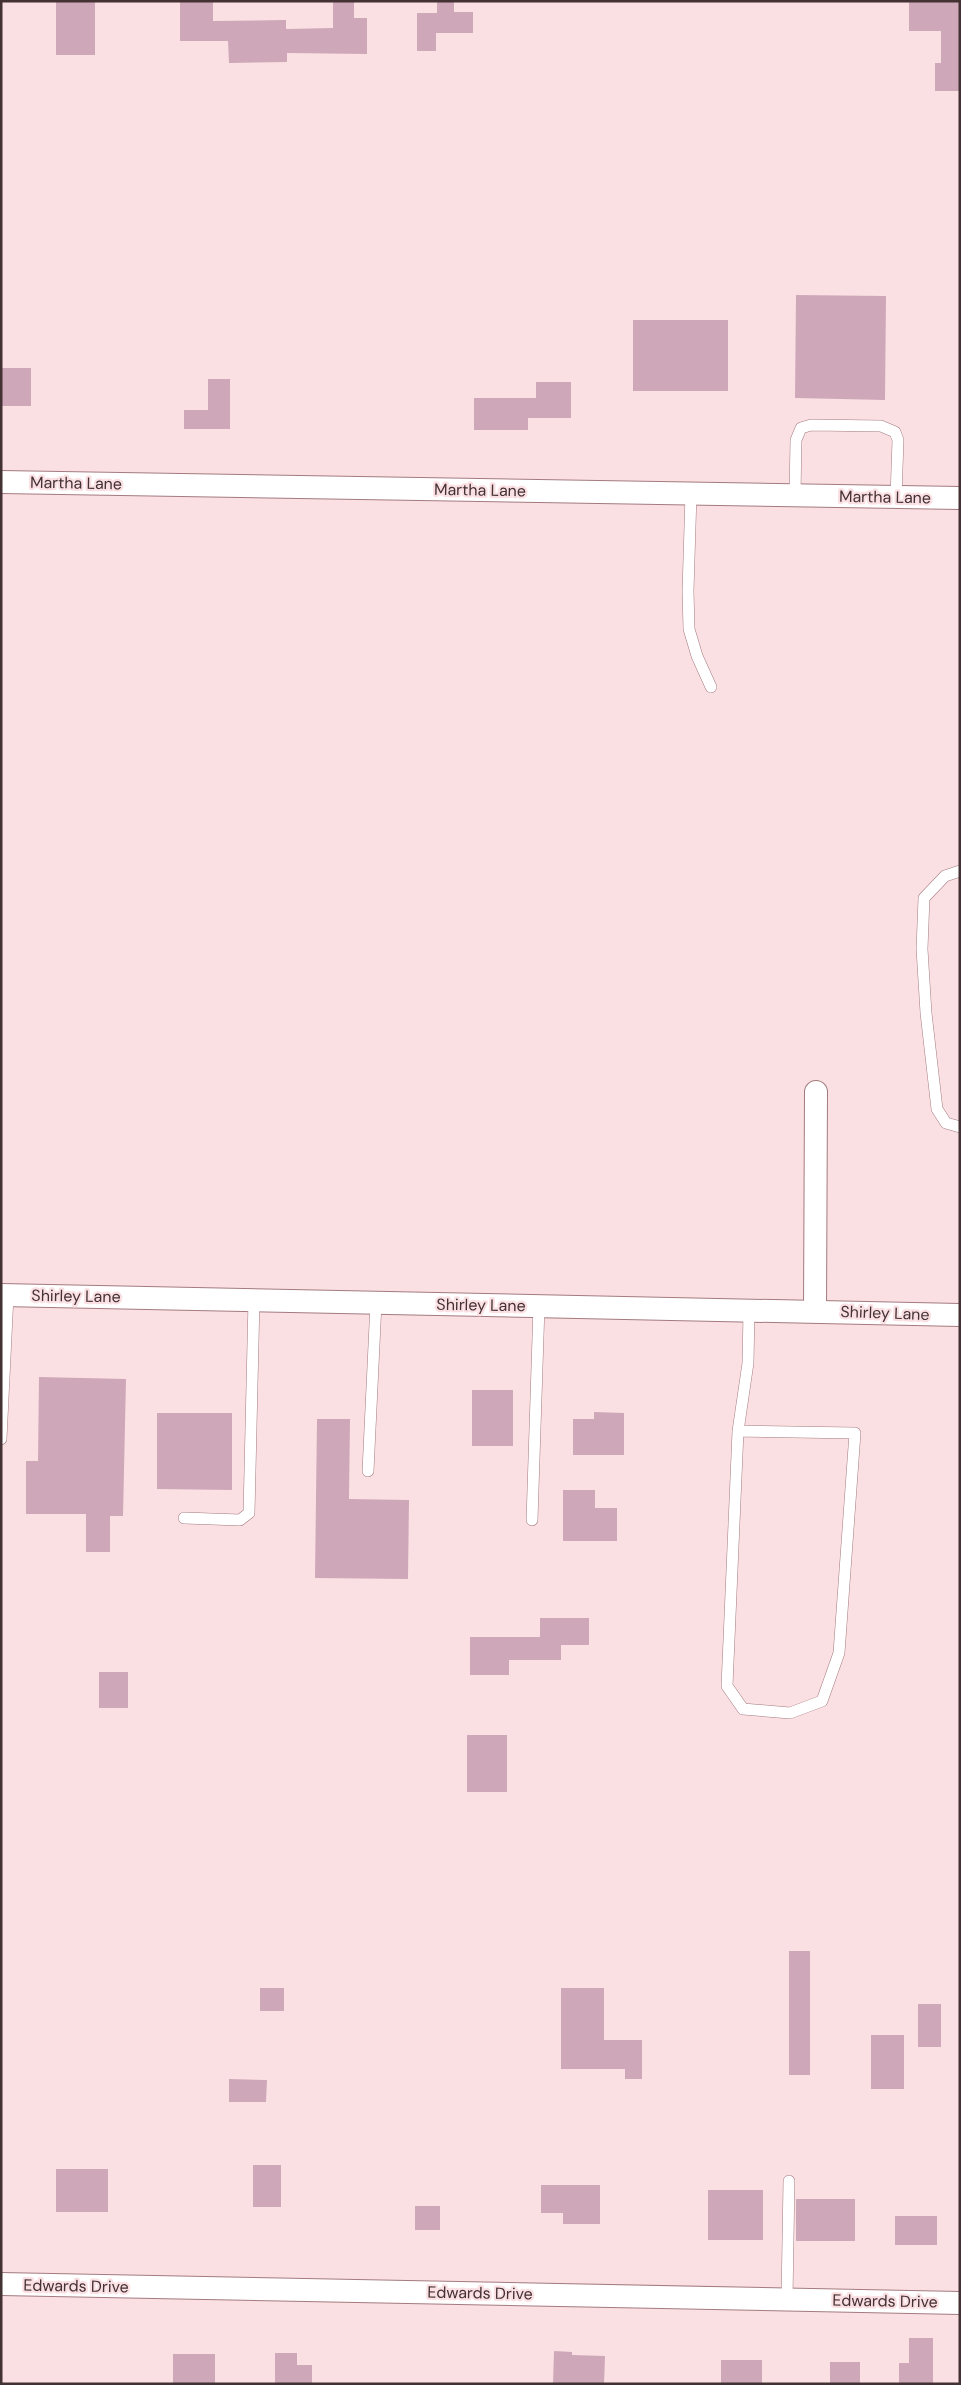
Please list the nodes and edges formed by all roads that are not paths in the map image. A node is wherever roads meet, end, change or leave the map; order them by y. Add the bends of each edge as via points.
1 (1, 482) edge
2 (691, 494) junction
3 (796, 496) junction
4 (896, 497) junction
5 (960, 498) edge
6 (711, 688) dead end
7 (960, 871) edge
8 (816, 1092) dead end
9 (960, 1127) edge
10 (5, 1295) edge
11 (254, 1300) junction
12 (376, 1303) junction
13 (539, 1306) junction
14 (749, 1311) junction
15 (815, 1312) junction
16 (960, 1315) edge
17 (738, 1431) junction
18 (1, 1439) edge
19 (368, 1471) dead end
20 (184, 1518) dead end
21 (532, 1520) dead end
22 (789, 2181) dead end
23 (1, 2284) edge
24 (787, 2299) junction
25 (960, 2303) edge

1 - 2 street, Martha Lane
2 - 3 street, Martha Lane
2 - 6 lane via 689,629
3 - 4 street, Martha Lane
3 - 4 lane via 796,440 801,428 810,425 881,426 895,432 898,440
4 - 5 street, Martha Lane
7 - 9 lane via 945,876 924,898 922,949 937,1109 946,1122
8 - 15 street
10 - 11 street, Shirley Lane
10 - 18 lane
11 - 12 street, Shirley Lane
11 - 20 lane via 248,1513 240,1520
12 - 13 street, Shirley Lane
12 - 19 lane
13 - 14 street, Shirley Lane
13 - 21 lane
14 - 15 street, Shirley Lane
14 - 17 lane via 748,1363
15 - 16 street, Shirley Lane
17 - 17 lane via 727,1686 743,1709 790,1713 822,1701 839,1653 855,1433
22 - 24 lane
23 - 24 street, Edwards Drive
24 - 25 street, Edwards Drive

